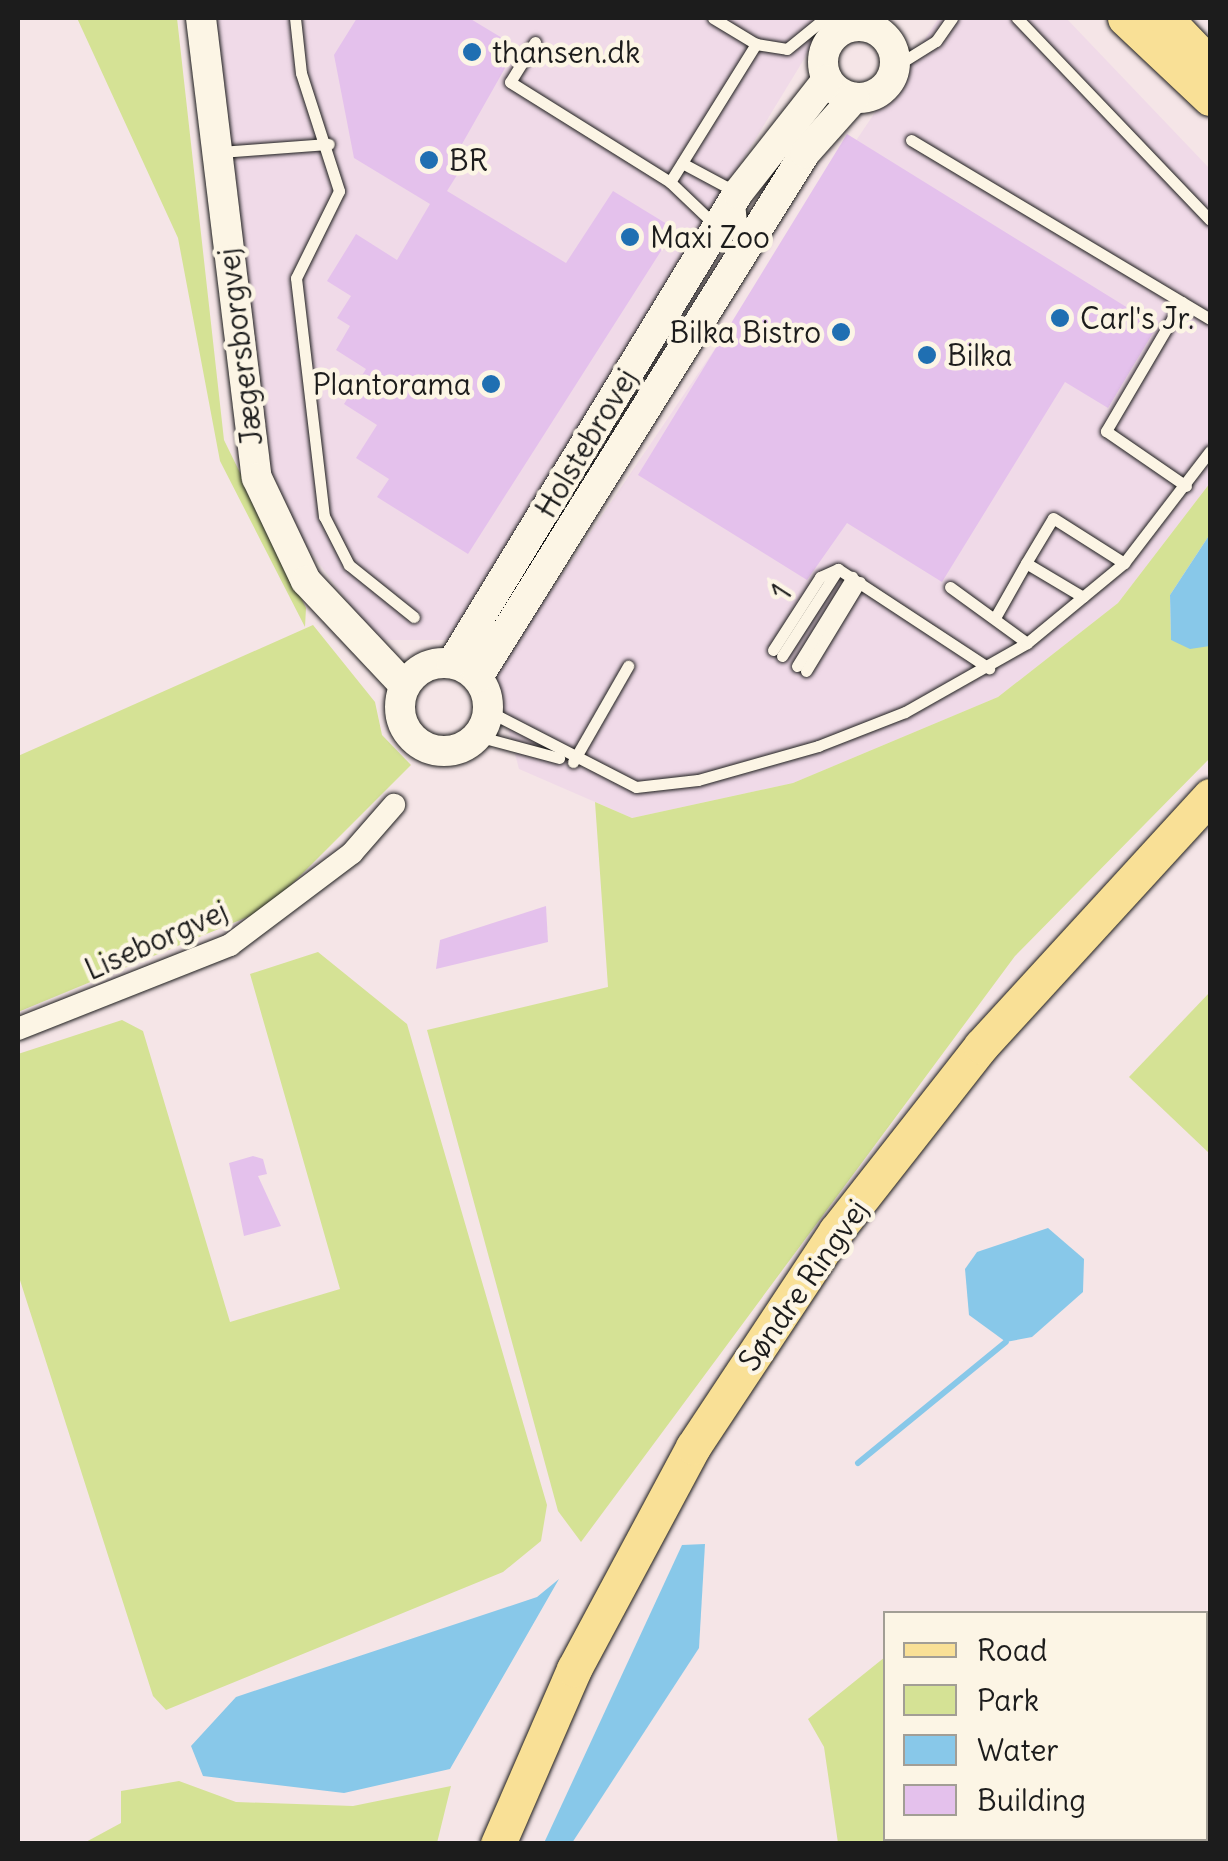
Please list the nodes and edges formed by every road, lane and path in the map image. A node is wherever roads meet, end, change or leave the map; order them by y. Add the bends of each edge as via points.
1 (201, 18) edge
2 (295, 18) edge
3 (713, 18) edge
4 (952, 18) edge
5 (1017, 18) edge
6 (1125, 18) edge
7 (1165, 18) edge
8 (844, 20) edge
9 (891, 41) edge
10 (535, 42) dead end
11 (756, 44) junction
12 (1210, 66) edge
13 (827, 80) junction
14 (854, 98) junction
15 (1210, 98) edge
16 (911, 140) dead end
17 (329, 144) junction
18 (217, 153) junction
19 (682, 163) junction
20 (670, 182) junction
21 (738, 193) junction
22 (1210, 220) edge
23 (716, 228) junction
24 (1182, 302) junction
25 (1210, 319) edge
26 (690, 335) junction
27 (1210, 451) edge
28 (1186, 486) junction
29 (1026, 563) junction
30 (1124, 563) junction
31 (856, 580) junction
32 (950, 587) dead end
33 (1084, 598) junction
34 (996, 616) junction
35 (414, 617) dead end
36 (1027, 643) junction
37 (778, 653) dead end
38 (628, 666) dead end
39 (988, 668) junction
40 (802, 669) dead end
41 (465, 670) junction
42 (405, 686) junction
43 (483, 724) junction
44 (573, 762) junction
45 (1210, 796) edge
46 (394, 805) dead end
47 (18, 1029) edge
48 (498, 1844) edge

1 - 18 street, Jægersborgvej
2 - 17 lane via 300,73
3 - 11 lane
4 - 9 lane via 936,42
5 - 22 lane
6 - 15 main road
7 - 12 main road
8 - 9 street
8 - 11 lane via 787,48
8 - 13 street via 826,46
9 - 14 street via 876,94
10 - 20 lane via 510,82
11 - 19 lane
13 - 14 street
13 - 21 street, Holstebrovej
14 - 26 street, Holstebrovej via 804,152
16 - 24 lane
17 - 18 lane
17 - 35 lane via 338,191 296,278 324,516 349,565
18 - 42 street, Jægersborgvej via 257,478 306,581
19 - 20 lane
19 - 21 lane
20 - 23 lane
21 - 23 street, Holstebrovej
21 - 26 lane via 746,222 693,310
23 - 41 street, Holstebrovej
24 - 25 lane
24 - 28 lane via 1106,431
26 - 41 street, Holstebrovej
27 - 28 lane
28 - 30 lane
29 - 30 lane via 1052,518
29 - 33 lane
29 - 34 lane
30 - 33 lane
31 - 37 lane via 838,569
31 - 39 lane
31 - 40 lane
32 - 34 lane
33 - 36 lane
34 - 36 lane
36 - 39 lane
38 - 44 lane
39 - 44 lane via 848,734 698,780 636,787
41 - 42 street via 424,667
41 - 43 street
42 - 43 street via 400,714 415,740 441,751
43 - 44 lane
43 - 44 lane
45 - 48 main road, Søndre Ringvej via 981,1046 836,1231 692,1447 574,1669
46 - 47 street, Liseborgvej via 352,853 230,945

